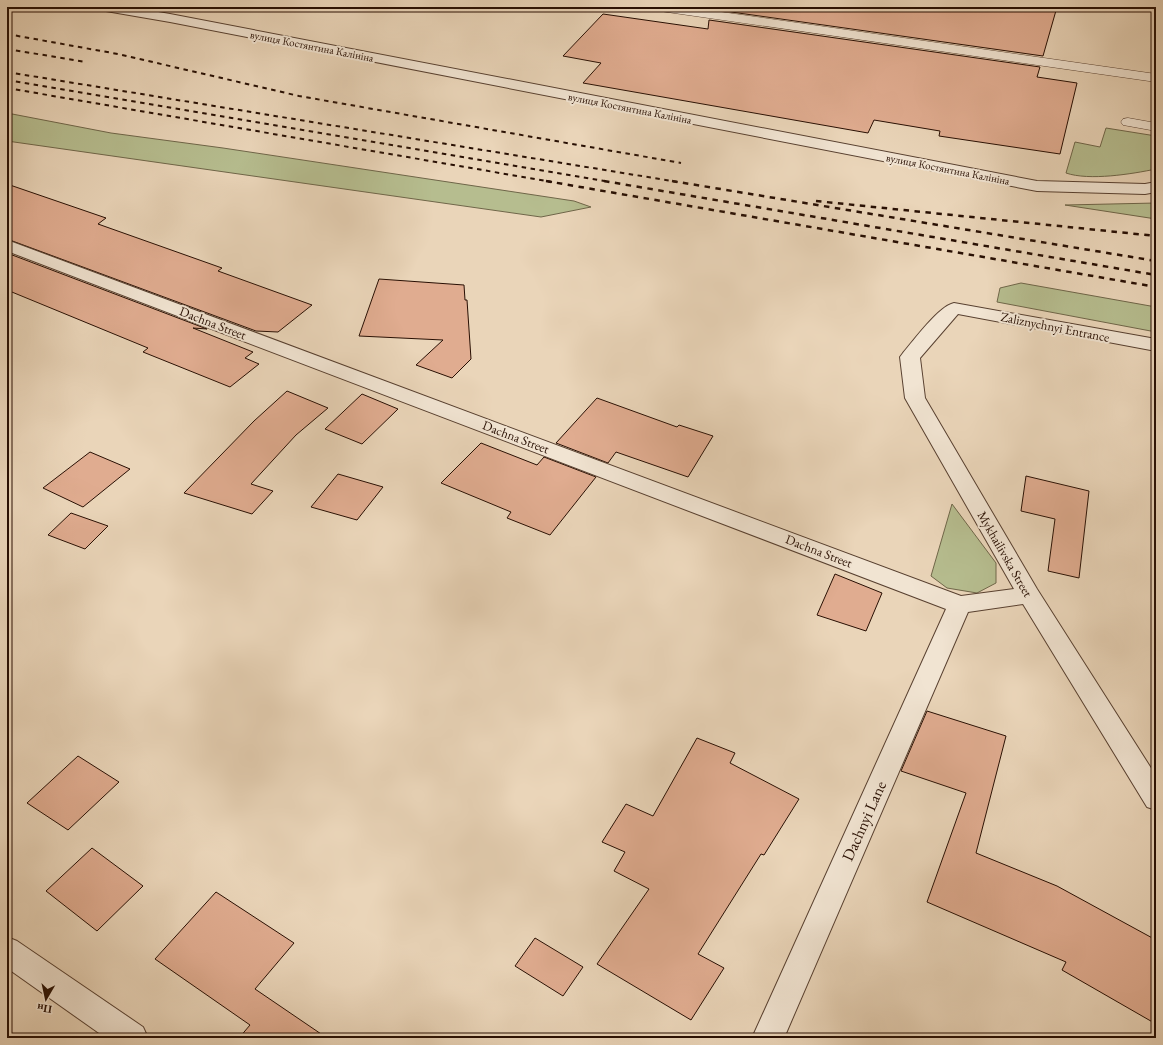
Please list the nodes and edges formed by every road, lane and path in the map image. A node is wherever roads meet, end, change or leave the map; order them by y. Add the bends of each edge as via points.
1 (106, 7) edge
2 (660, 7) edge
3 (1156, 78) edge
4 (1128, 122) dead end
5 (1156, 127) edge
6 (1156, 187) edge
7 (7, 245) edge
8 (954, 308) joint
9 (1156, 345) edge
10 (1029, 595) junction
11 (960, 605) junction
12 (1156, 799) edge
13 (7, 951) edge
14 (132, 1038) edge
15 (768, 1038) edge

1 - 6 street, вулиця Костянтина Калініна via 1036,186 1145,189
2 - 3 lane
4 - 5 lane
7 - 11 street, Dachna Street
8 - 9 street, Zaliznychnyi Entrance
8 - 10 street, Mykhailivska Street via 910,357 915,398
10 - 11 street, Dachna Street
10 - 12 street, Mykhailivska Street
11 - 15 street, Dachnyi Lane
13 - 14 street

